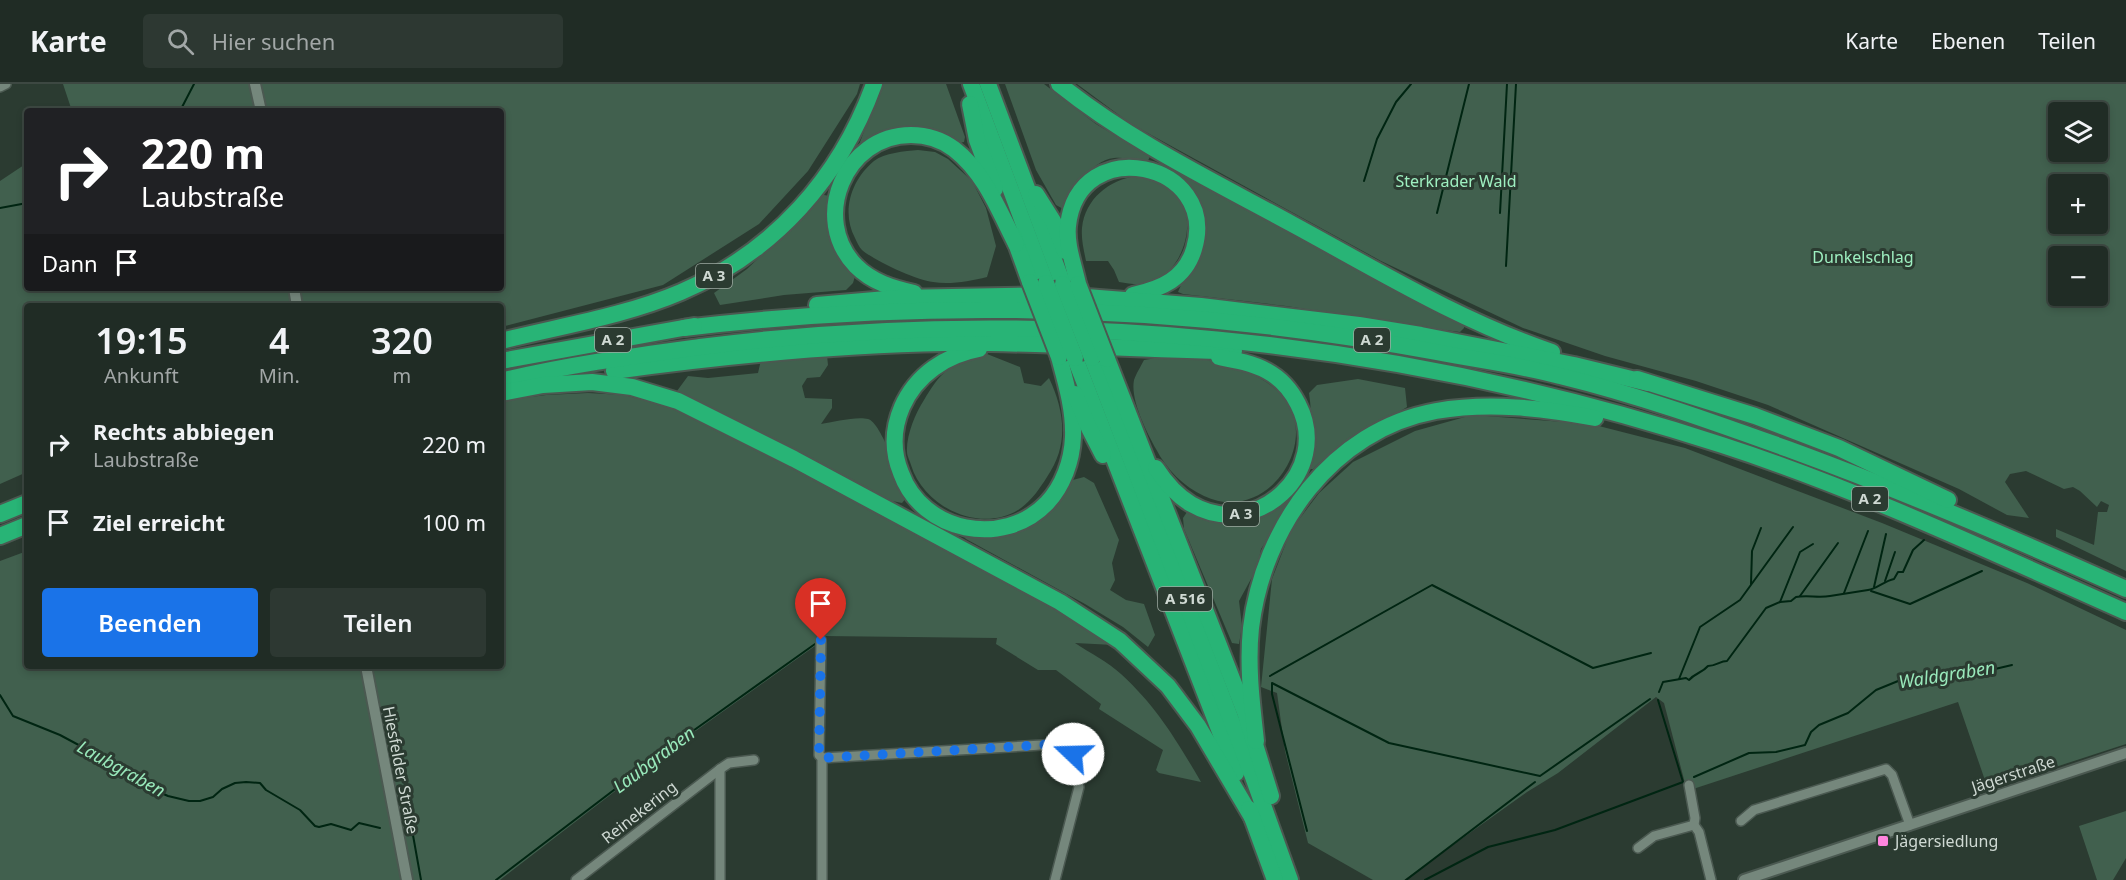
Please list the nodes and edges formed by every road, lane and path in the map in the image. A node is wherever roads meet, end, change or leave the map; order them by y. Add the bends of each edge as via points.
1 (6, 84) edge
2 (255, 84) edge
3 (874, 84) edge
4 (966, 84) edge
5 (971, 84) edge
6 (988, 84) edge
7 (1059, 84) edge
8 (0, 87) edge
9 (260, 108) edge
10 (1016, 244) junction
11 (1054, 283) junction
12 (935, 297) junction
13 (1119, 299) junction
14 (684, 328) junction
15 (504, 340) edge
16 (1017, 344) junction
17 (1191, 351) junction
18 (1319, 351) junction
19 (1083, 358) junction
20 (504, 360) edge
21 (504, 380) edge
22 (1648, 383) junction
23 (504, 390) edge
24 (504, 391) edge
25 (1682, 432) junction
26 (1141, 444) junction
27 (24, 503) edge
28 (0, 514) edge
29 (24, 526) edge
30 (0, 536) edge
31 (2028, 545) junction
32 (2126, 589) edge
33 (2126, 612) edge
34 (821, 640) dead end
35 (367, 669) edge
36 (1256, 741) junction
37 (2126, 753) edge
38 (822, 758) junction
39 (754, 760) dead end
40 (720, 769) junction
41 (1689, 785) dead end
42 (1253, 819) junction
43 (1741, 821) dead end
44 (1694, 825) junction
45 (1910, 825) junction
46 (1277, 840) junction
47 (1638, 848) dead end
48 (407, 880) edge
49 (576, 880) edge
50 (720, 880) edge
51 (822, 880) edge
52 (1056, 880) edge
53 (1275, 880) edge
54 (1290, 880) edge
55 (1711, 880) edge
56 (1744, 880) edge

1 - 8 street
2 - 9 street
3 - 15 highway, A 3 via 859,122 826,178 789,220 736,264 658,301
4 - 10 highway via 977,140
5 - 11 highway, A 516
6 - 11 highway, A 516
7 - 22 highway via 1083,104 1179,163 1439,304 1514,338
10 - 11 highway
10 - 12 highway via 988,187 953,148 914,135 887,139 869,148 854,161 838,188 834,209 843,248 856,266 879,282
11 - 13 highway via 1072,209 1082,192 1095,178 1113,170 1134,167 1155,171 1173,181 1190,203 1196,224 1194,250 1184,270 1169,283
11 - 19 highway, A 516, bridge
11 - 19 highway, bridge
12 - 13 highway via 1061,295
12 - 14 highway via 780,310
13 - 22 highway via 1359,325
14 - 20 highway, A 2
14 - 31 highway, A 2 via 851,314 1065,310 1236,323 1376,340 1557,375 1644,400 1841,469
16 - 17 highway
16 - 19 highway via 969,351 943,362 916,385 901,410 895,452 905,483 924,508 958,526 985,530 1014,524 1041,509 1058,489 1070,460 1070,401
16 - 23 highway via 899,344 796,350 571,377
17 - 18 highway
17 - 26 highway, A 3 via 1258,367 1289,390 1303,416 1306,435 1297,475 1280,496 1259,509 1233,515 1215,513 1176,493
18 - 21 highway, A 2 via 1050,328 899,330 747,341
18 - 25 highway, A 2 via 1473,378
19 - 26 highway, A 3
19 - 42 highway, A 516 via 1132,505
19 - 46 highway, A 516
22 - 31 highway via 1755,416 1839,448 1960,506
24 - 42 highway via 592,382 632,387 678,401 1060,602 1120,641 1168,686 1198,726
25 - 33 highway, A 2 via 1857,494
25 - 36 highway via 1537,408 1472,407 1403,420 1348,452 1299,501 1264,567 1250,642
26 - 36 highway
27 - 28 highway
29 - 30 highway
31 - 32 highway, A 2
34 - 38 street
35 - 48 street, Hiesfelder Straße
36 - 46 highway via 1276,812
37 - 45 street, Jägerstraße
38 - 51 street
38 - 52 street via 1064,746 1073,754 1079,790
39 - 40 street, Reinekering via 729,763
40 - 49 street, Reinekering
40 - 50 street
41 - 44 street
42 - 53 highway, A 516
43 - 45 street via 1754,810 1886,769 1892,775
44 - 47 street via 1654,836
44 - 55 street
45 - 56 street, Jägerstraße
46 - 54 highway, A 516

